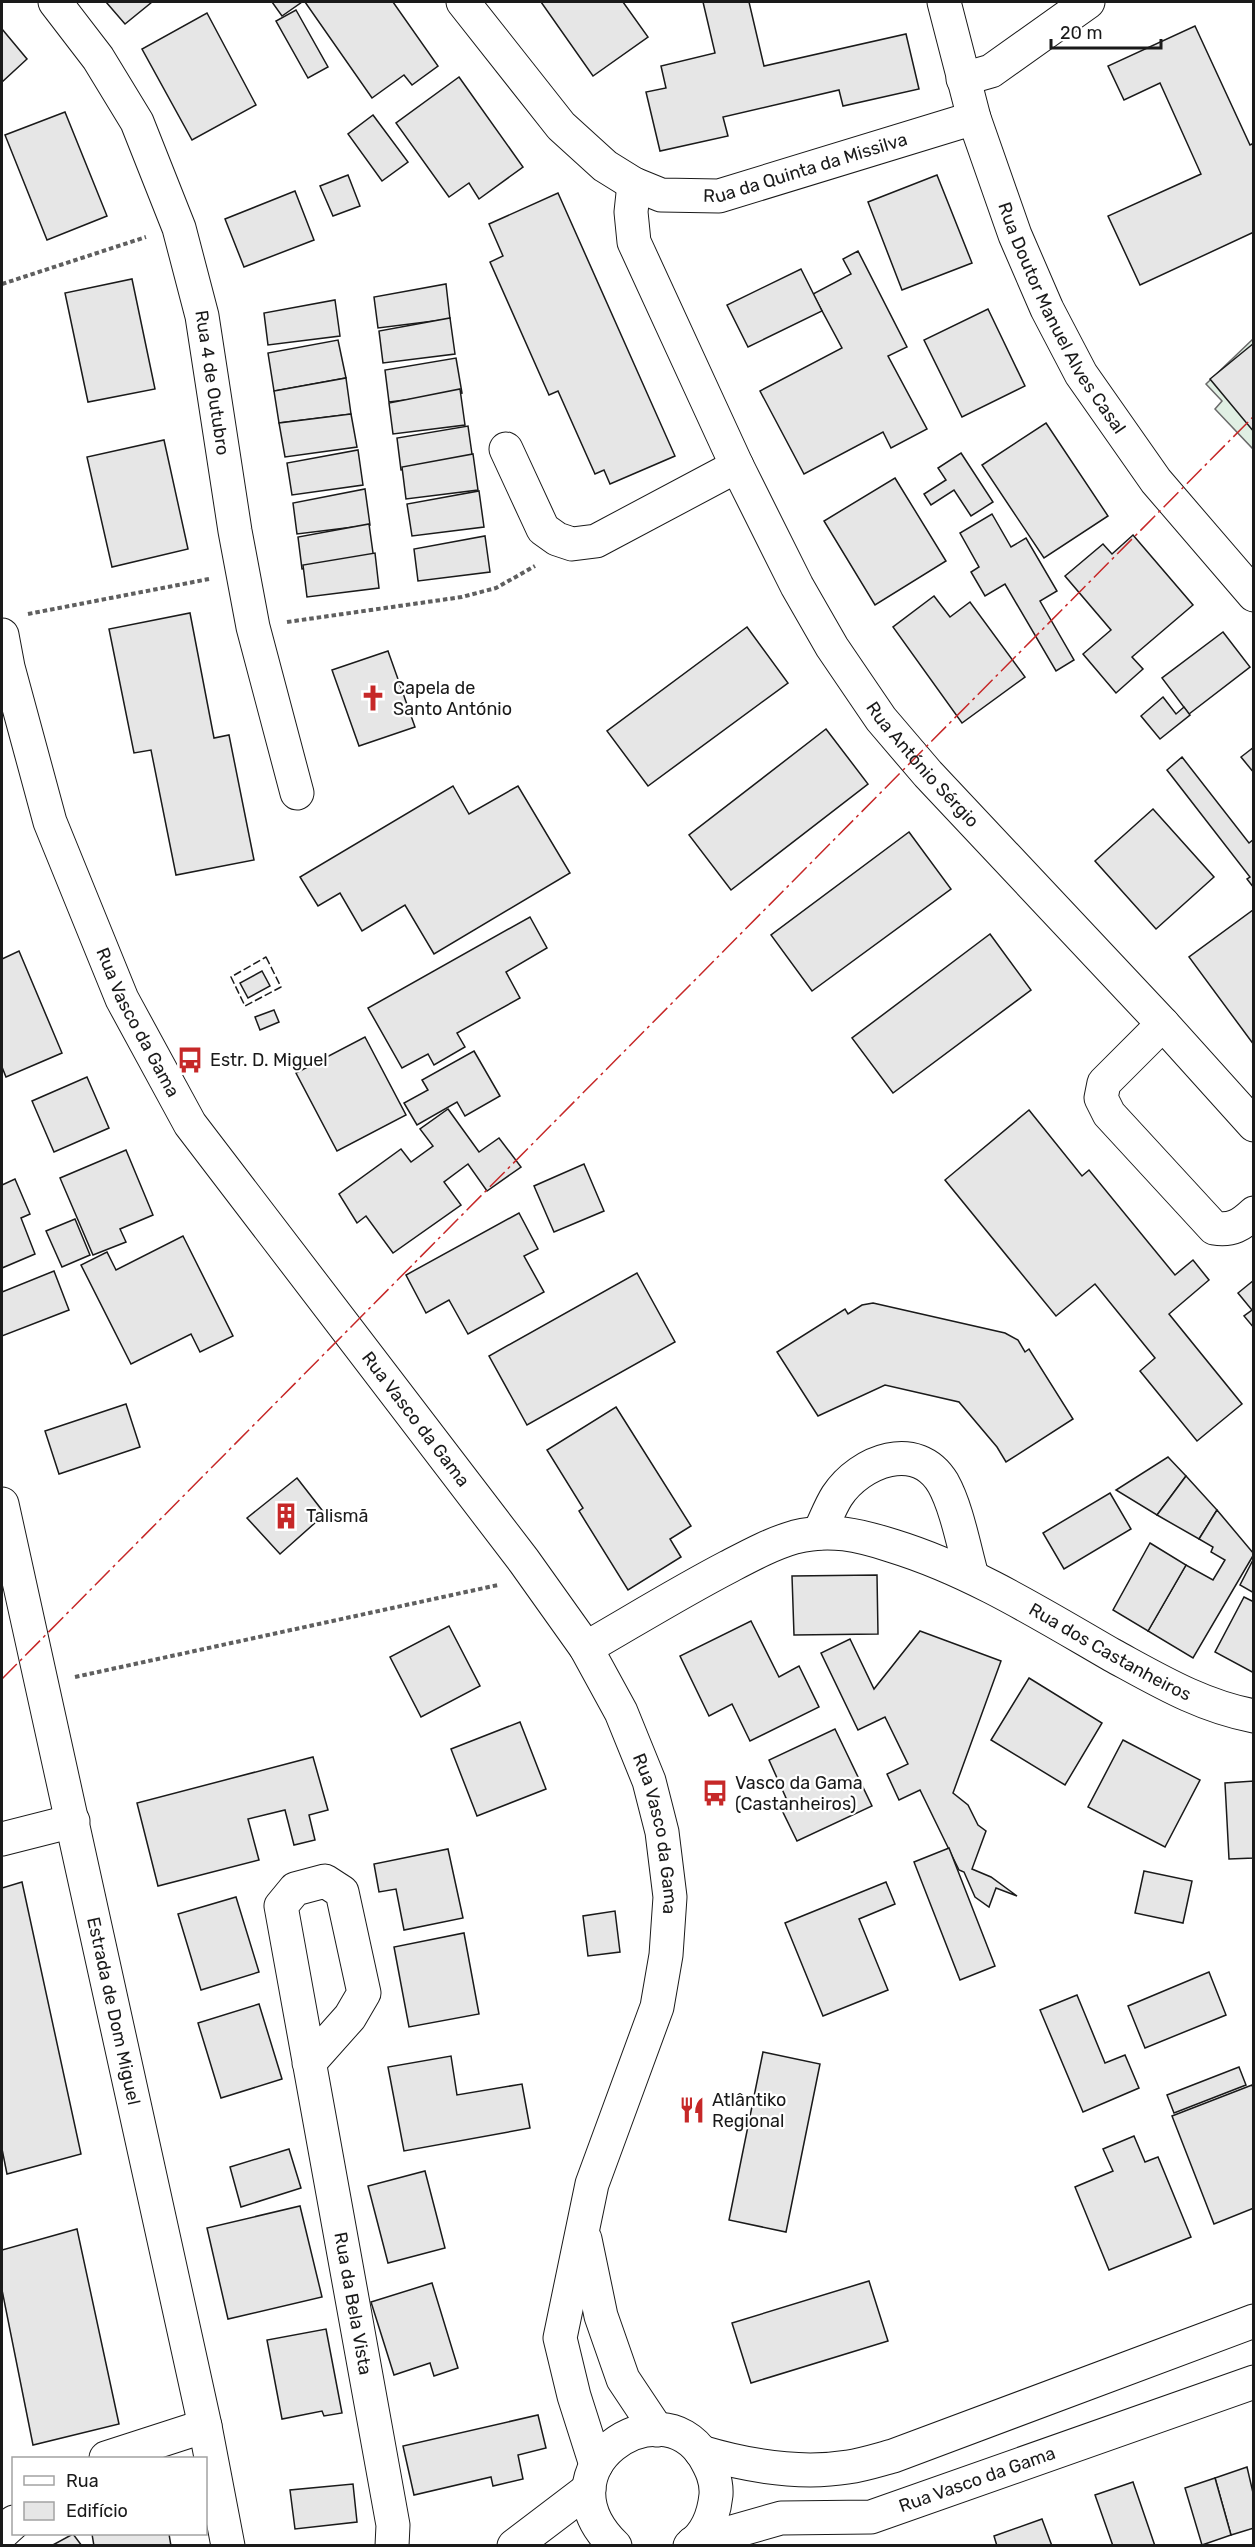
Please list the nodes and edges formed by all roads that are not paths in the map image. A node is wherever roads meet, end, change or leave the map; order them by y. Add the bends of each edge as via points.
1 (55, 2) edge
2 (463, 2) edge
3 (944, 2) edge
4 (1088, 2) edge
5 (963, 79) junction
6 (974, 118) junction
7 (634, 184) junction
8 (507, 449) dead end
9 (737, 466) junction
10 (1254, 595) edge
11 (2, 635) edge
12 (297, 793) dead end
13 (1163, 1024) junction
14 (1254, 1125) edge
15 (1254, 1213) edge
16 (2, 1504) edge
17 (819, 1533) junction
18 (972, 1576) junction
19 (586, 1648) junction
20 (1254, 1716) edge
21 (72, 1821) junction
22 (2, 1839) edge
23 (309, 2063) junction
24 (583, 2231) junction
25 (1254, 2321) edge
26 (1254, 2382) edge
27 (205, 2426) junction
28 (657, 2430) junction
29 (701, 2452) junction
30 (109, 2457) edge
31 (592, 2477) junction
32 (222, 2536) edge
33 (600, 2542) edge
34 (692, 2544) edge
35 (392, 2546) edge
36 (514, 2546) edge

1 - 12 street, Rua 4 de Outubro via 98,58 137,122 179,228 202,316 253,627
2 - 7 street, Rua da Quinta da Missilva via 561,126 605,166
3 - 5 street, Rua Doutor Manuel Alves Casal
4 - 5 street via 991,71
5 - 6 street, Rua Doutor Manuel Alves Casal
6 - 7 street, Rua da Quinta da Missilva via 719,196 661,195
6 - 10 street, Rua Doutor Manuel Alves Casal via 1015,235 1081,374 1156,481
7 - 9 street via 634,242
8 - 9 street via 543,529 572,544 596,541
9 - 13 street, Rua António Sérgio via 797,586 880,719
11 - 19 street, Rua Vasco da Gama via 50,822 122,999 190,1124
13 - 14 street, Rua António Sérgio
13 - 15 street via 1104,1083 1101,1098 1109,1114 1214,1228 1228,1230
16 - 21 street, Estrada de Dom Miguel
17 - 18 street, Rua dos Castanheiros via 853,1534
17 - 18 street via 838,1495 857,1475 878,1461 914,1459 944,1484
17 - 19 street, Rua dos Castanheiros via 795,1537 759,1551
18 - 20 street, Rua dos Castanheiros via 1187,1696
19 - 24 street, Rua Vasco da Gama via 621,1712 649,1781 662,1832 670,1897 657,2007 593,2180
21 - 22 street
21 - 27 street, Estrada de Dom Miguel
23 - 23 street, Rua da Bela Vista via 281,1906 295,1889 325,1881 342,1892 364,1993 350,2017
23 - 35 street, Rua da Bela Vista via 393,2525
24 - 28 street, Rua Vasco da Gama via 601,2316 623,2379
24 - 31 street, Rua Vasco da Gama via 560,2338
25 - 29 street via 893,2456 847,2467 785,2469 737,2463
26 - 34 street, Rua Vasco da Gama via 871,2517 781,2518
27 - 30 street
27 - 32 street, Estrada de Dom Miguel
28 - 29 street via 681,2437
28 - 31 street via 638,2431 621,2438 606,2449
29 - 34 street via 712,2469 715,2509 707,2528
31 - 33 street, Rua Vasco da Gama via 592,2513
31 - 36 street

